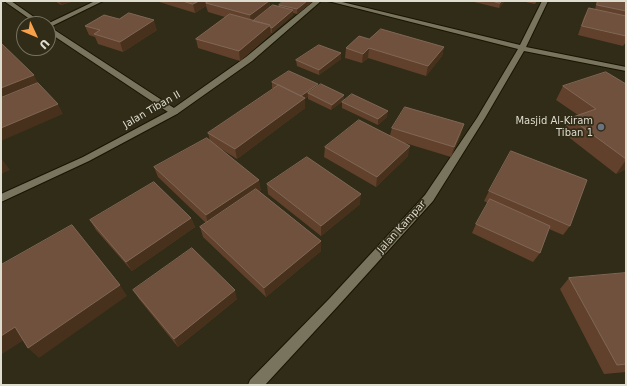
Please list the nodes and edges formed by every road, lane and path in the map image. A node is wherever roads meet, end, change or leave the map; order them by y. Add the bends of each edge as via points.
1 (7, 1) edge
2 (100, 1) edge
3 (318, 1) edge
4 (331, 1) edge
5 (545, 1) edge
6 (29, 16) edge
7 (56, 23) edge
8 (56, 32) edge
9 (522, 48) junction
10 (626, 69) edge
11 (174, 112) junction
12 (1, 198) edge
13 (255, 385) edge

1 - 6 street
2 - 7 street
3 - 11 street, Jalan Tiban II via 248,59
4 - 9 street
5 - 9 street, Jalan Kampar
8 - 11 street
9 - 10 street
9 - 13 street, Jalan Kampar via 481,118 429,198
11 - 12 street, Jalan Tiban II via 86,159

